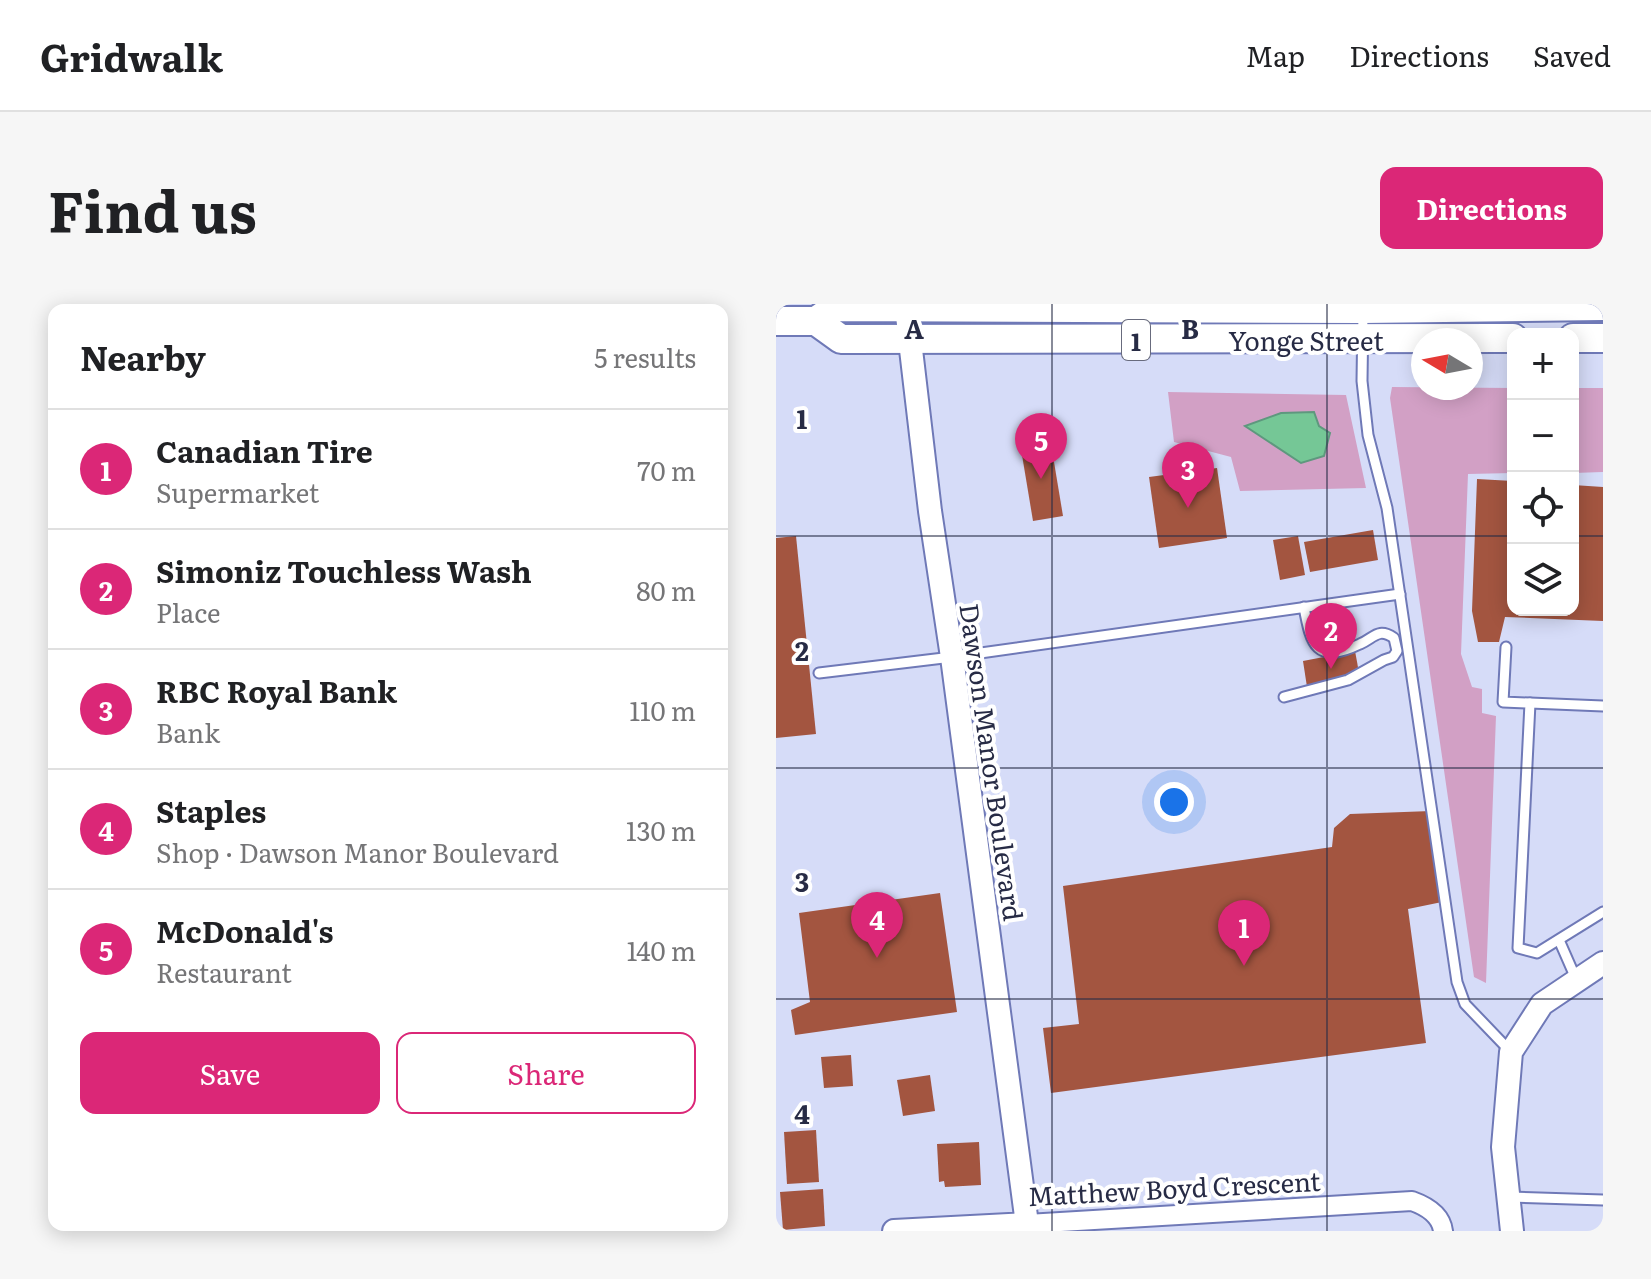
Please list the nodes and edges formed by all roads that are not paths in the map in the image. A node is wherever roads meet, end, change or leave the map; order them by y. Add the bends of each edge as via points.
1 (1363, 306) edge
2 (1603, 306) edge
3 (906, 307) junction
4 (776, 321) edge
5 (816, 321) junction
6 (1507, 338) edge
7 (1579, 338) edge
8 (1603, 338) edge
9 (909, 339) junction
10 (1362, 340) junction
11 (1400, 594) junction
12 (1304, 607) junction
13 (1506, 647) dead end
14 (952, 657) junction
15 (819, 673) dead end
16 (1284, 697) dead end
17 (1530, 703) junction
18 (1603, 706) edge
19 (1603, 912) edge
20 (1559, 940) junction
21 (1603, 963) edge
22 (1577, 981) junction
23 (1511, 1052) junction
24 (1508, 1197) junction
25 (1603, 1200) edge
26 (1027, 1224) junction
27 (894, 1231) edge
28 (1443, 1231) edge
29 (1512, 1231) edge

1 - 2 main road, Yonge Street / 1
1 - 3 main road, Yonge Street / 1
1 - 10 lane
3 - 5 main road, Yonge Street / 1 via 836,307
3 - 9 street, Dawson Manor Boulevard
4 - 5 main road, Yonge Street / 1
5 - 9 main road, Yonge Street / 1 via 841,339
6 - 10 main road, Yonge Street / 1
7 - 8 main road
9 - 10 main road, Yonge Street / 1
9 - 14 street, Dawson Manor Boulevard
10 - 11 lane via 1368,435 1387,508
11 - 12 lane
11 - 23 lane via 1457,982 1465,1004
12 - 14 lane
12 - 16 lane via 1312,641 1321,651 1350,648 1383,633 1394,638 1397,651 1348,680
13 - 17 lane via 1503,702
14 - 15 lane
14 - 26 street, Dawson Manor Boulevard
17 - 18 lane
17 - 20 lane via 1518,948 1537,953
19 - 20 lane
20 - 22 lane
21 - 22 street
22 - 23 street via 1542,1004
23 - 24 street via 1503,1147
24 - 25 lane
24 - 29 street
26 - 27 street, Matthew Boyd Crescent
26 - 28 street, Matthew Boyd Crescent via 1412,1201 1428,1207

